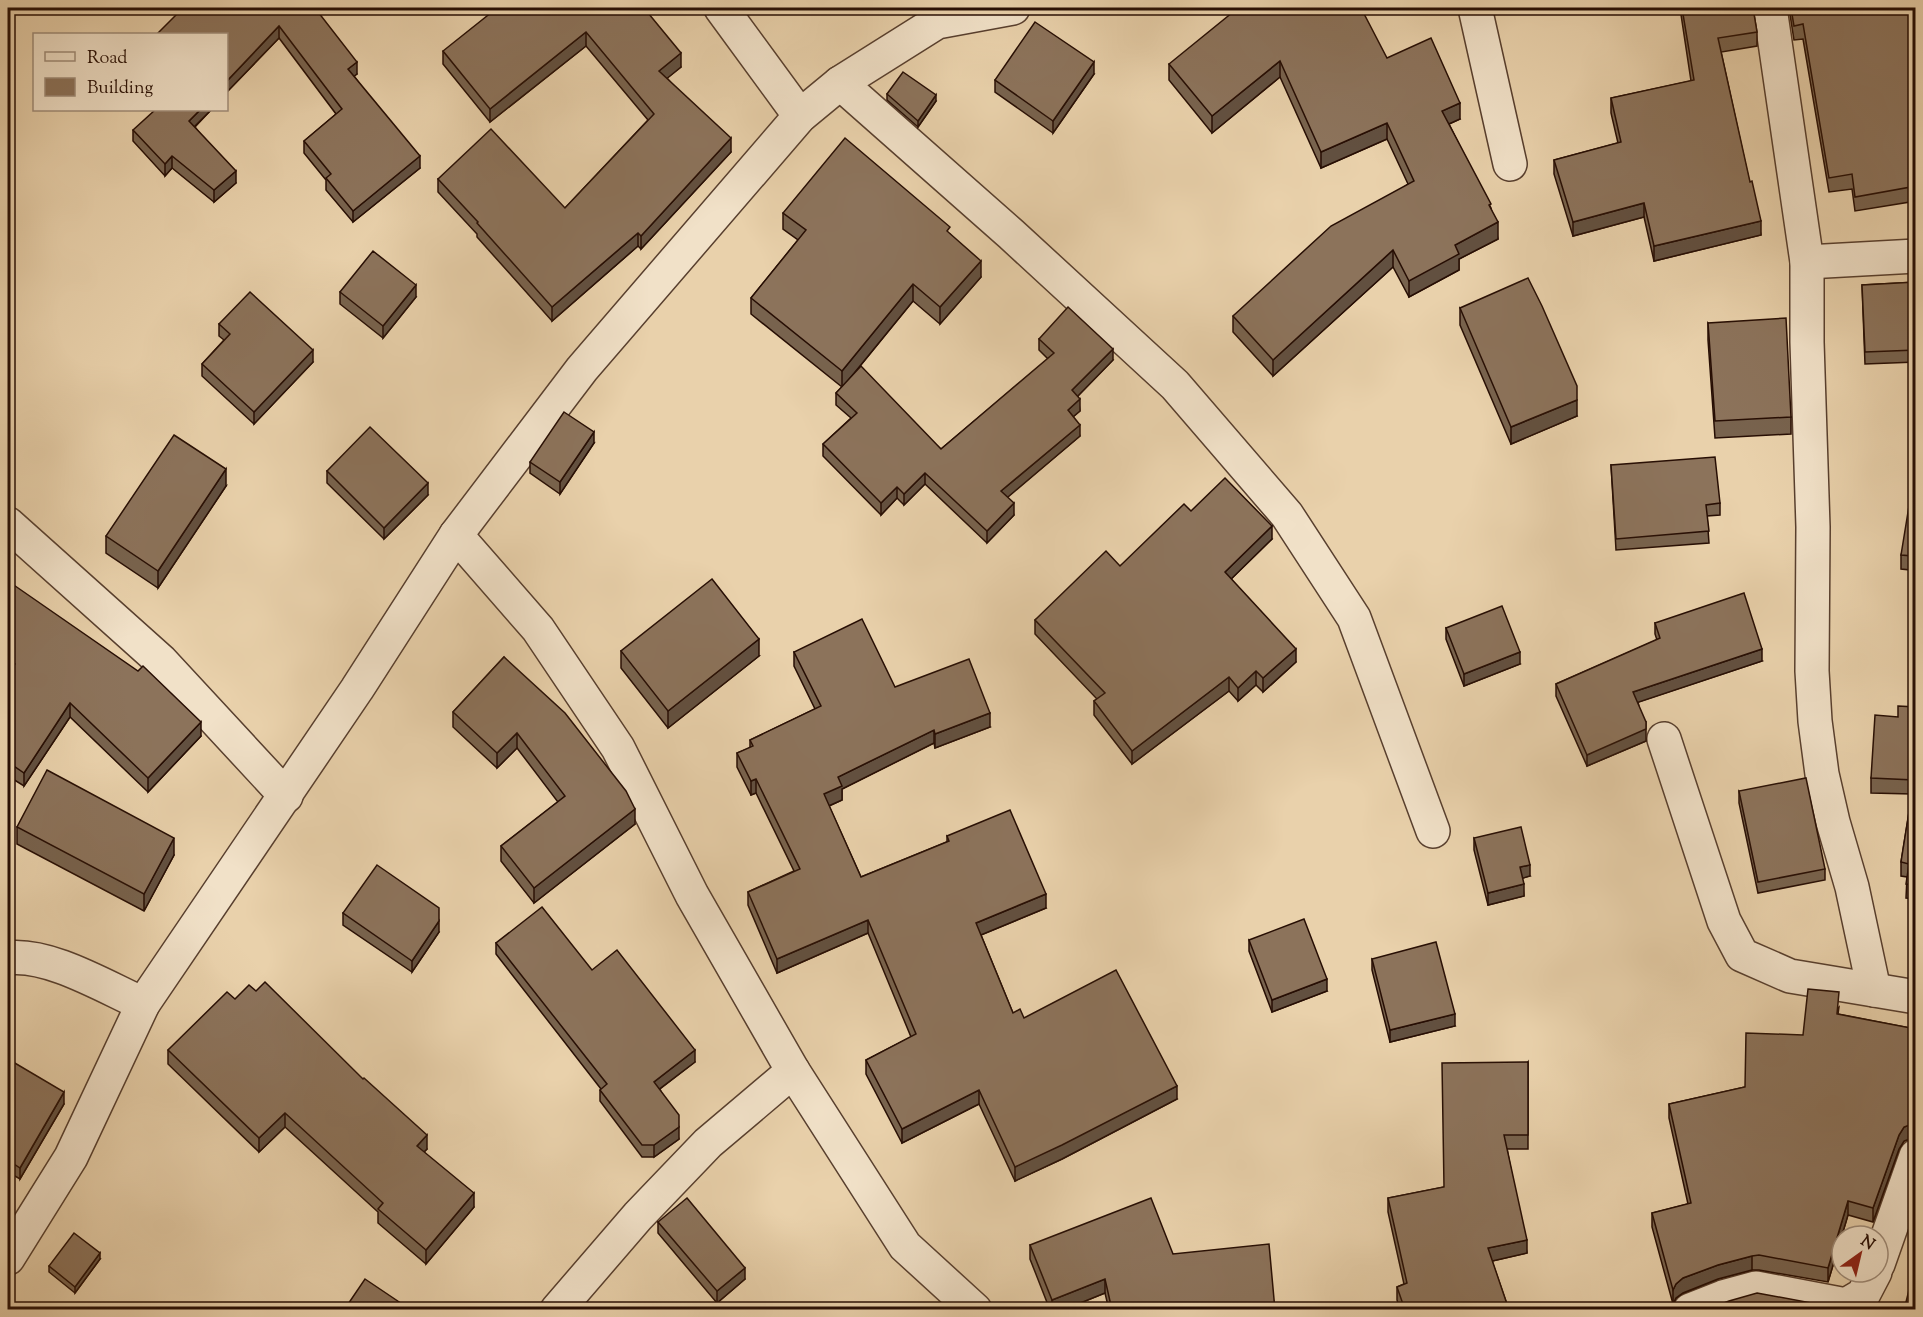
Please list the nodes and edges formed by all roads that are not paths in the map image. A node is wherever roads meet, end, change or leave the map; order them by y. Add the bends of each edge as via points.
1 (721, 8) edge
2 (1013, 8) edge
3 (1475, 8) edge
4 (1770, 8) edge
5 (840, 83) junction
6 (800, 116) junction
7 (1510, 164) dead end
8 (1916, 256) edge
9 (1807, 262) junction
10 (8, 524) edge
11 (456, 535) junction
12 (1664, 739) dead end
13 (286, 796) junction
14 (1432, 831) dead end
15 (8, 958) edge
16 (1874, 990) junction
17 (1916, 997) edge
18 (144, 1004) junction
19 (793, 1071) junction
20 (1916, 1156) edge
21 (1890, 1230) edge
22 (8, 1258) edge
23 (1869, 1284) edge
24 (557, 1310) edge
25 (975, 1310) edge
26 (1690, 1310) edge

1 - 6 street
2 - 5 street via 937,22
3 - 7 street
4 - 9 street
5 - 6 street
5 - 14 street via 1175,385 1287,515 1354,618
6 - 11 street via 582,369
8 - 9 street
9 - 16 street via 1815,721 1822,774
10 - 13 street via 161,661
11 - 13 street
11 - 19 street via 538,629 618,748 692,895
12 - 16 street via 1724,921 1742,955 1790,976
13 - 18 street
15 - 18 street via 20,956 54,964
16 - 17 street
18 - 22 street via 71,1157
19 - 24 street via 708,1143
19 - 25 street via 905,1246
20 - 21 street
23 - 26 street via 1863,1295 1846,1305 1756,1288

